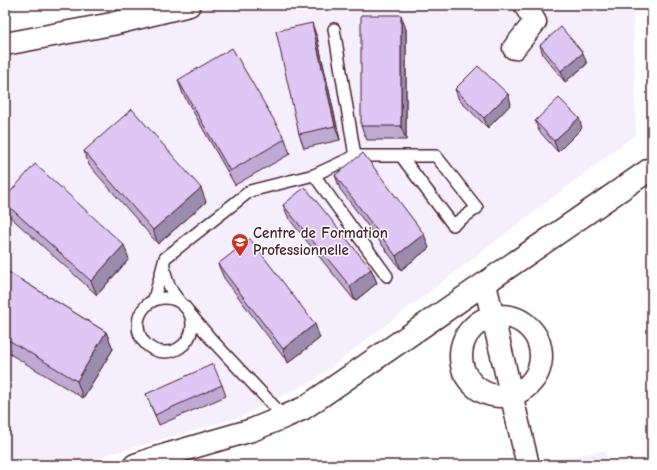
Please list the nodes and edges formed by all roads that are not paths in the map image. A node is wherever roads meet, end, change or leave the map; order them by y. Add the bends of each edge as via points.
1 (189, 5) edge
2 (525, 5) edge
3 (334, 29) dead end
4 (5, 44) edge
5 (514, 48) dead end
6 (355, 156) junction
7 (401, 156) junction
8 (652, 168) edge
9 (314, 175) junction
10 (165, 258) junction
11 (387, 276) dead end
12 (485, 284) junction
13 (154, 299) junction
14 (180, 302) junction
15 (189, 311) junction
16 (493, 318) junction
17 (211, 340) junction
18 (186, 342) junction
19 (511, 395) junction
20 (284, 417) junction
21 (146, 463) edge
22 (528, 465) edge

1 - 4 street via 112,24
2 - 5 street via 535,22
3 - 6 lane
6 - 7 lane
6 - 9 lane
7 - 7 lane via 436,156 477,208 453,226
8 - 12 street
9 - 10 lane via 250,191
9 - 11 lane
10 - 13 lane
10 - 14 lane via 168,286
12 - 16 street
12 - 20 street via 304,408
13 - 14 lane via 167,297
13 - 18 lane via 141,313 138,326 142,338 150,348 163,352 176,350
14 - 15 lane
15 - 17 lane
15 - 18 lane via 192,330
16 - 19 street
16 - 19 street via 504,316 521,322 530,329 539,344 541,356 537,373 527,387
16 - 19 street via 472,329 464,345 462,362 466,374 478,388 488,394
17 - 18 lane via 199,338
17 - 20 lane
19 - 22 street
20 - 21 street via 252,430

